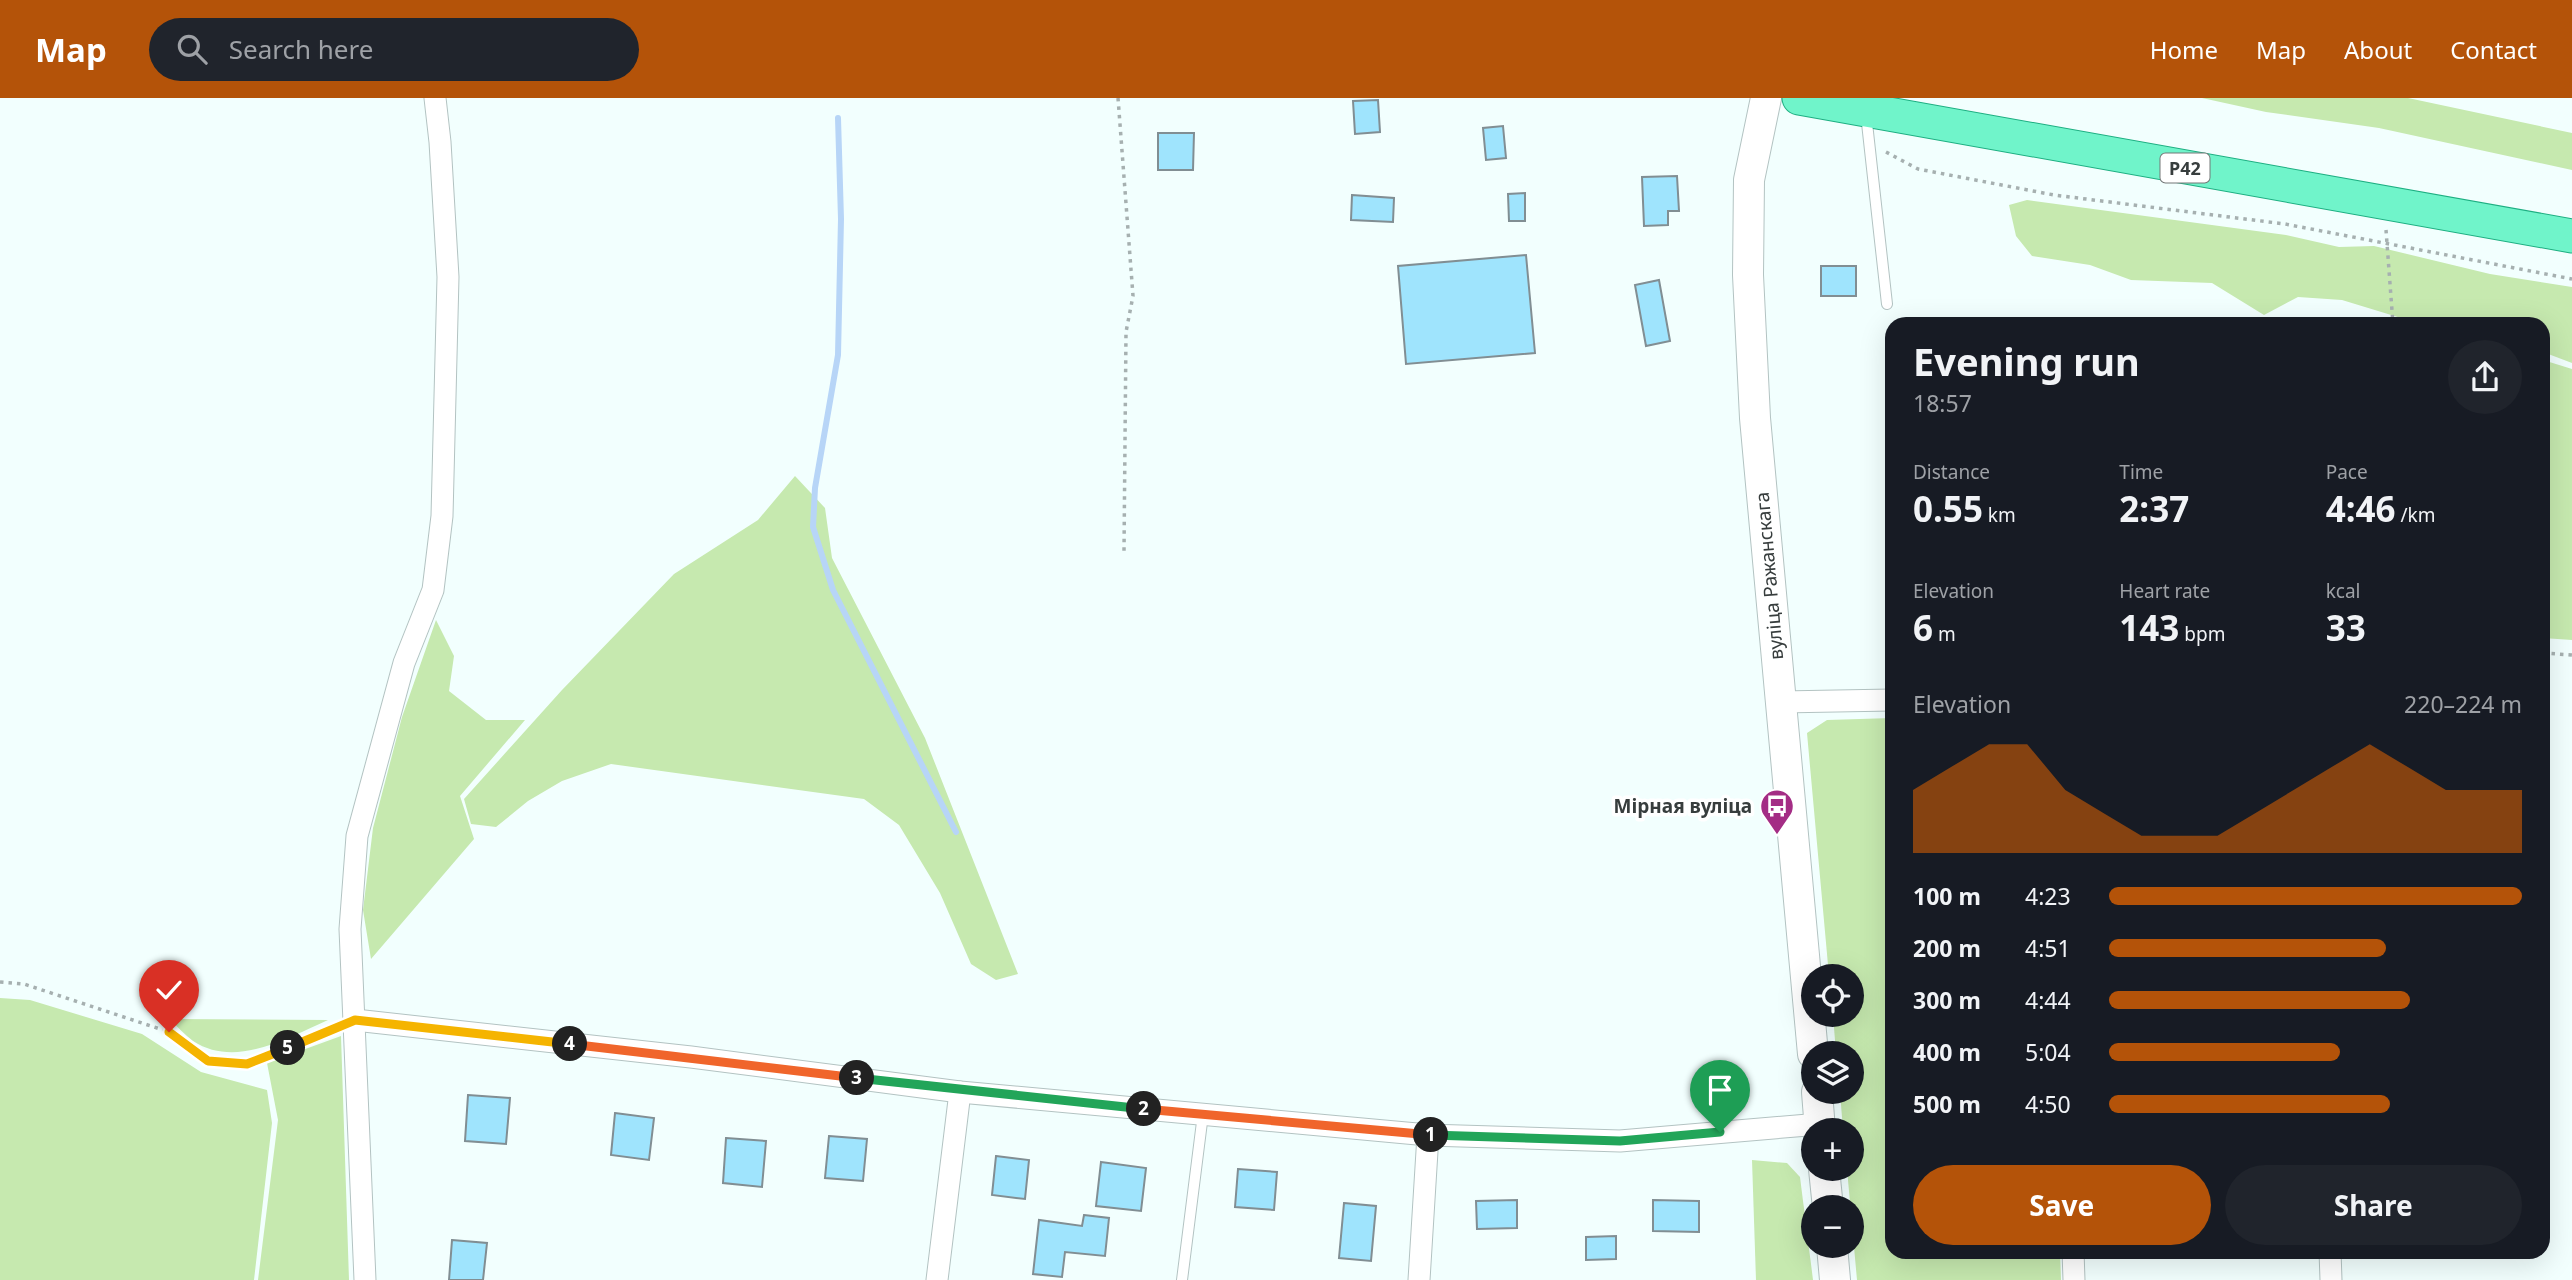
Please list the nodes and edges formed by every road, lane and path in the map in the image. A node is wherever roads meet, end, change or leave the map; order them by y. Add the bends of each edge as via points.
1 (435, 98) edge
2 (1118, 98) edge
3 (1766, 98) edge
4 (1799, 98) edge
5 (1867, 127) junction
6 (2384, 203) junction
7 (2572, 236) edge
8 (2387, 243) junction
9 (2572, 279) edge
10 (1887, 304) dead end
11 (2392, 317) edge
12 (1124, 551) dead end
13 (2550, 653) edge
14 (2572, 655) edge
15 (1885, 699) edge
16 (1781, 702) junction
17 (0, 982) edge
18 (355, 1020) junction
19 (1812, 1041) edge
20 (960, 1091) junction
21 (1203, 1114) junction
22 (1801, 1128) edge
23 (1428, 1135) junction
24 (1833, 1258) edge
25 (2073, 1259) edge
26 (2330, 1259) edge
27 (365, 1280) edge
28 (937, 1280) edge
29 (1182, 1280) edge
30 (1419, 1280) edge
31 (1835, 1280) edge
32 (2074, 1280) edge
33 (2331, 1280) edge

1 - 18 street via 447,277 442,516 433,590 404,663 357,836 350,929
2 - 12 path via 1133,296 1126,332
3 - 16 street, вуліца Ражанскага via 1749,180 1748,275 1755,418
4 - 5 main road, Р42
5 - 6 main road, Р42
5 - 8 path via 1918,169 2054,195 2285,224
5 - 10 lane
6 - 7 main road, Р42
6 - 8 path
8 - 9 path
8 - 11 path
13 - 14 path
15 - 16 street
16 - 19 street, вуліца Ражанскага
17 - 18 path via 24,984 169,1032 208,1061 247,1064
18 - 20 street
18 - 27 street
20 - 21 street
20 - 28 street
21 - 23 street
21 - 29 lane
22 - 23 street via 1620,1141
23 - 30 street
24 - 31 street
25 - 32 street
26 - 33 street

